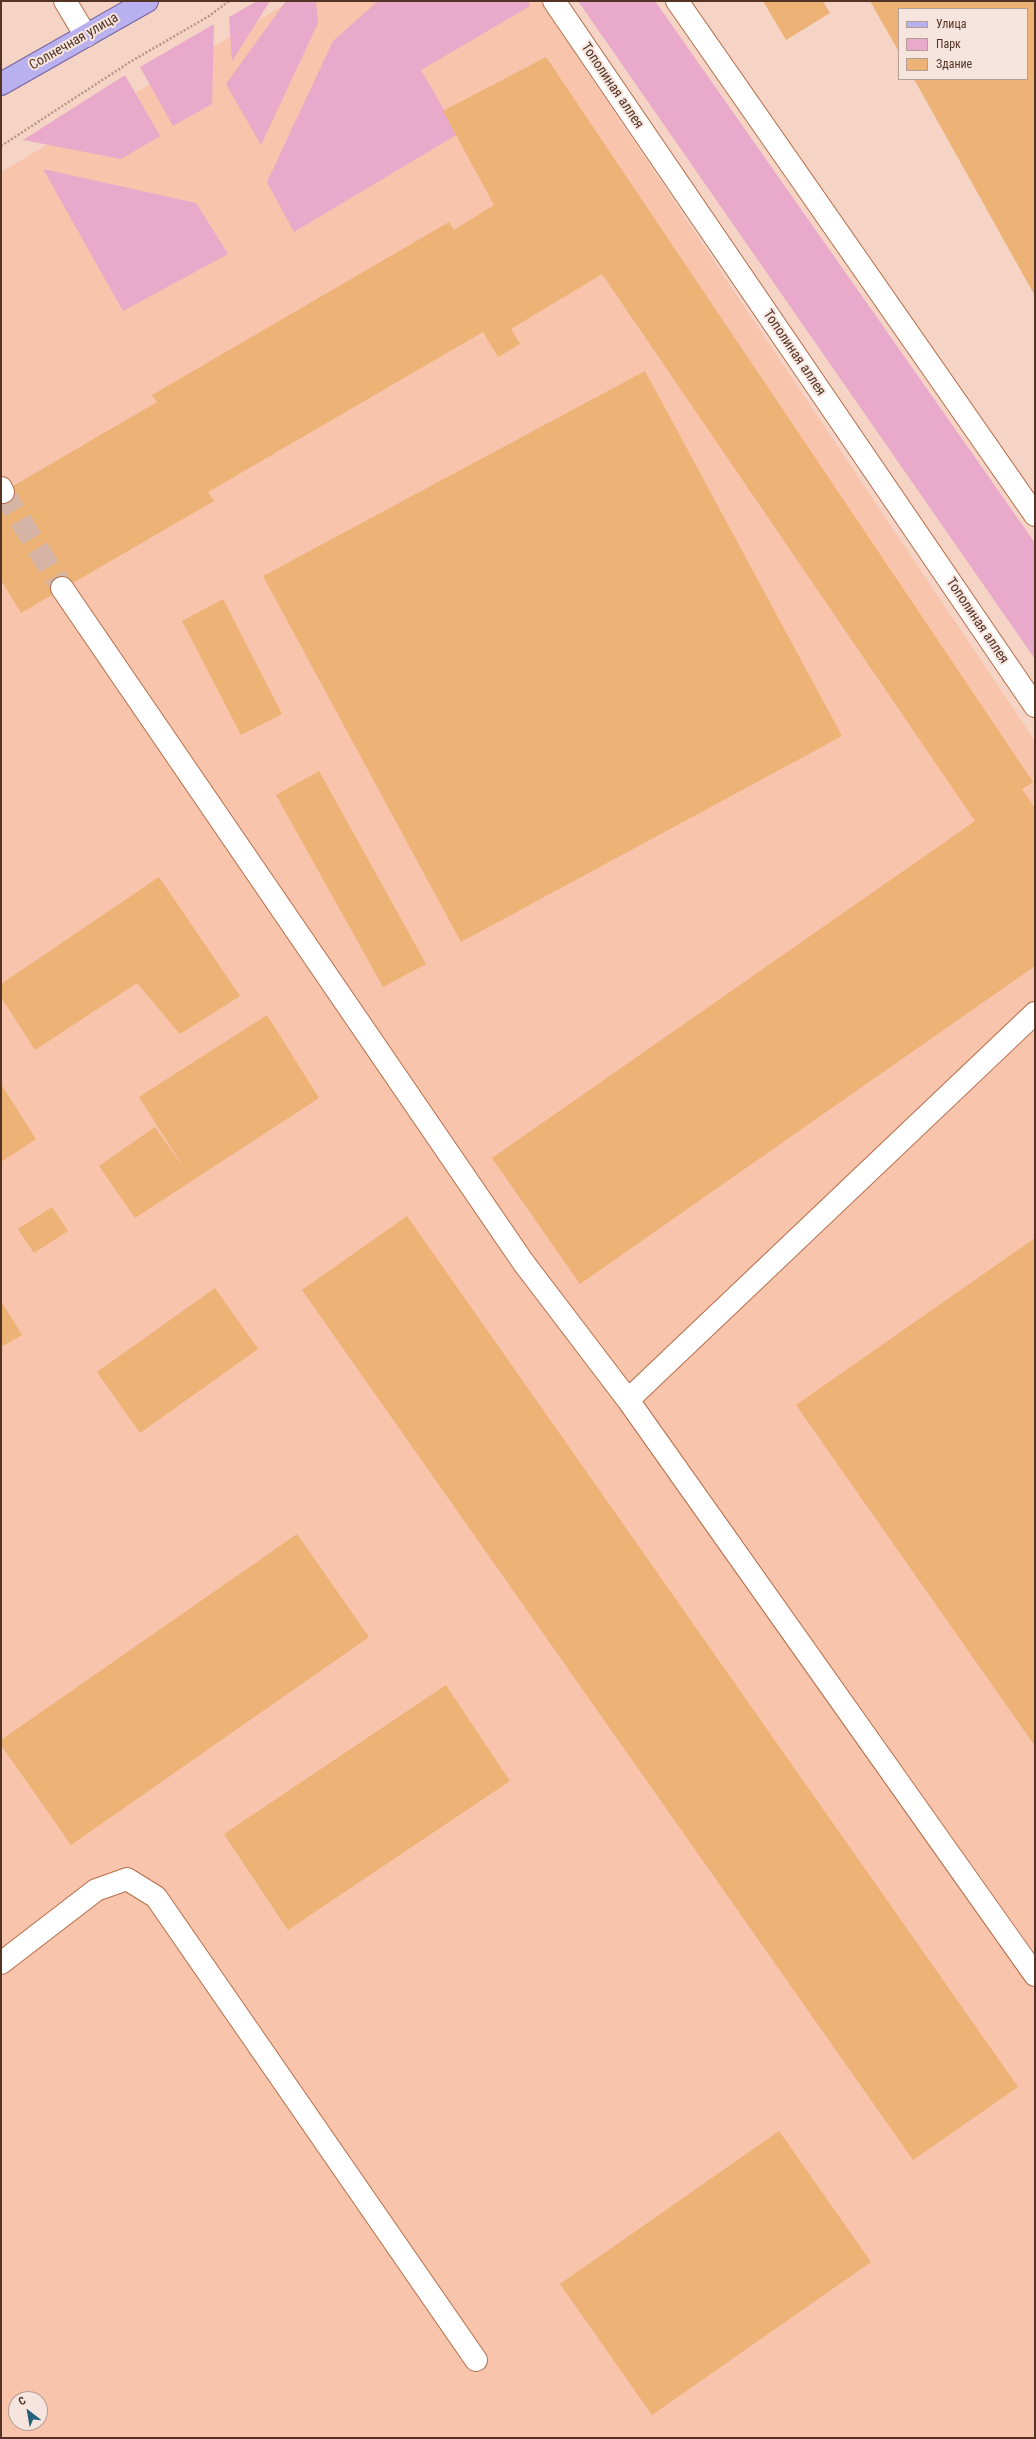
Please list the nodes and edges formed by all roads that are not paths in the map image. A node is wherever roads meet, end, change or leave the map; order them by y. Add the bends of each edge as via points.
1 (65, 1) edge
2 (147, 1) edge
3 (554, 1) edge
4 (677, 1) edge
5 (86, 36) junction
6 (1, 84) edge
7 (1035, 515) edge
8 (62, 588) tunnel mouth
9 (1035, 706) edge
10 (1035, 1013) edge
11 (628, 1400) junction
12 (1, 1963) edge
13 (1035, 1975) edge
14 (476, 2360) dead end

1 - 5 street
2 - 5 main road, Солнечная улица
3 - 9 street, Тополиная аллея
4 - 7 street
5 - 6 main road, Солнечная улица
8 - 11 street via 523,1262
10 - 11 street
11 - 13 street
12 - 14 street via 96,1890 127,1879 156,1898

